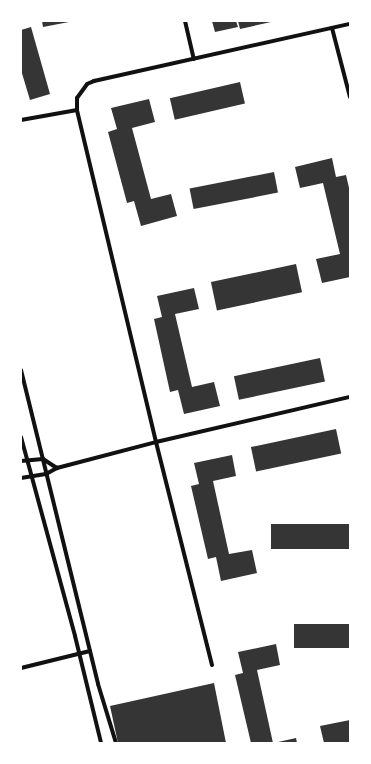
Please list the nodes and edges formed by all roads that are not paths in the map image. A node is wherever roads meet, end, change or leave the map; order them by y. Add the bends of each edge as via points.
1 (184, 21) edge
2 (350, 24) edge
3 (332, 28) junction
4 (194, 59) junction
5 (350, 97) edge
6 (77, 110) junction
7 (21, 120) edge
8 (21, 370) edge
9 (350, 397) edge
10 (21, 437) edge
11 (156, 442) junction
12 (43, 459) junction
13 (26, 460) junction
14 (21, 461) edge
15 (57, 468) junction
16 (46, 474) junction
17 (31, 476) junction
18 (21, 478) edge
19 (90, 651) junction
20 (79, 654) junction
21 (212, 665) dead end
22 (21, 668) edge
23 (100, 743) edge
24 (116, 743) edge

1 - 4 street
2 - 3 street
3 - 4 street
3 - 5 street
4 - 6 street via 87,84 77,98
6 - 7 street
6 - 11 street
8 - 12 street
9 - 11 street
10 - 13 street
11 - 15 street
11 - 21 street
12 - 13 street
12 - 15 street
12 - 16 street
13 - 14 street
13 - 17 street
15 - 16 street
16 - 17 street
16 - 19 street
17 - 18 street
17 - 20 street
19 - 20 street
19 - 24 street
20 - 22 street
20 - 23 street

